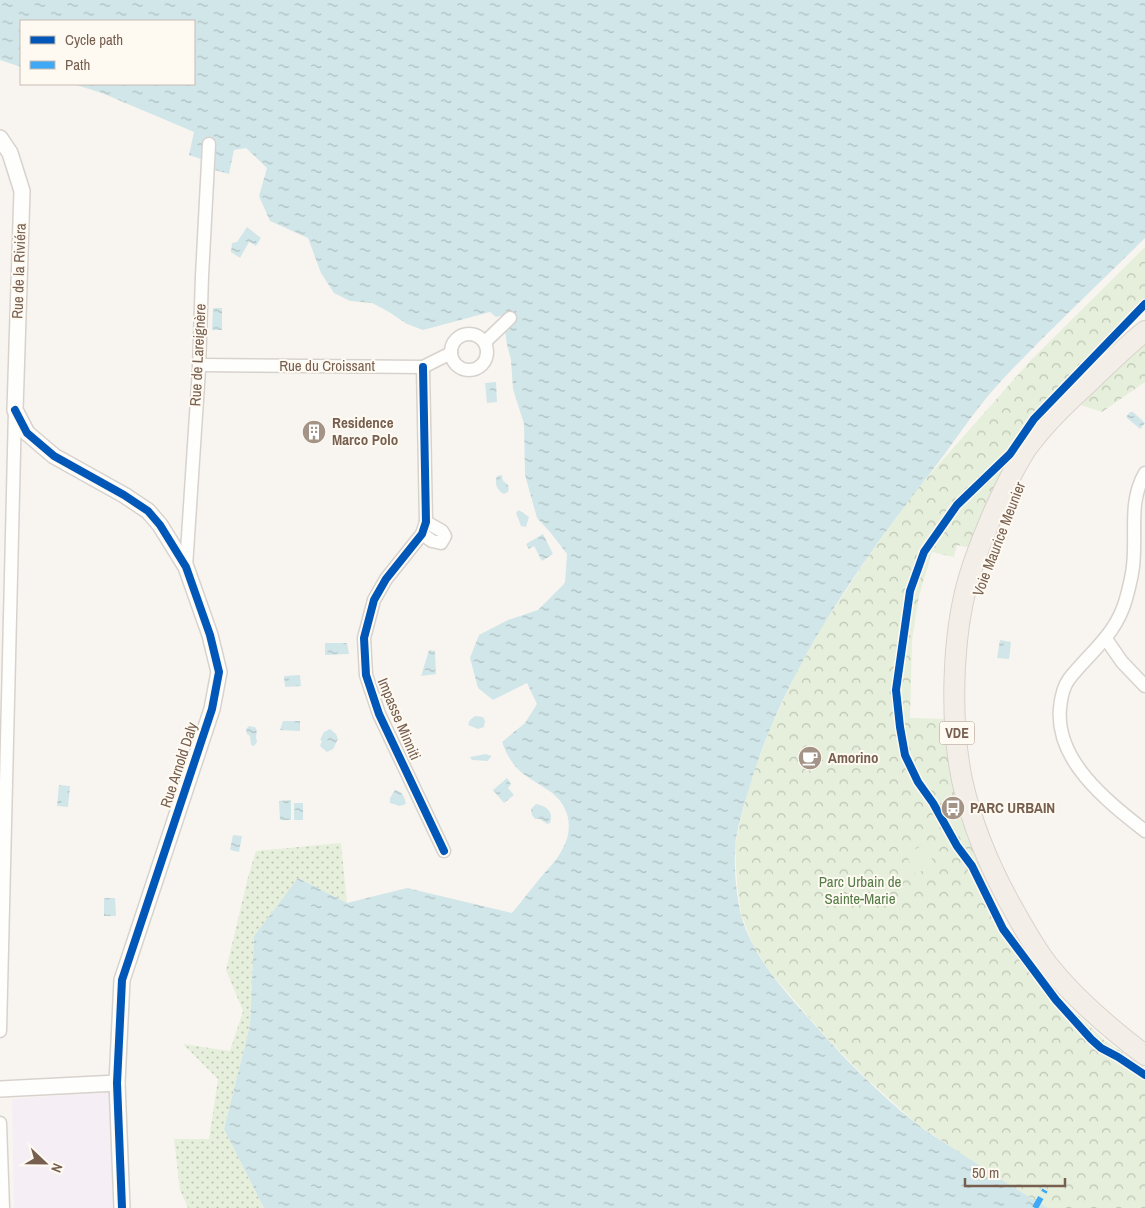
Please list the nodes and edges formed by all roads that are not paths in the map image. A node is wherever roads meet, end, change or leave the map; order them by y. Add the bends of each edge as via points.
1 (0, 138) edge
2 (209, 144) dead end
3 (510, 318) dead end
4 (1145, 331) edge
5 (484, 342) junction
6 (451, 352) junction
7 (199, 365) junction
8 (423, 367) junction
9 (1086, 385) junction
10 (15, 410) junction
11 (1145, 473) edge
12 (186, 567) junction
13 (1106, 639) junction
14 (1145, 686) edge
15 (1145, 831) edge
16 (444, 851) dead end
17 (0, 1031) edge
18 (1145, 1042) edge
19 (1145, 1055) edge
20 (117, 1083) junction
21 (0, 1089) edge
22 (0, 1123) edge
23 (3, 1208) edge
24 (122, 1208) edge

1 - 10 street, Rue de la Riviéra via 10,153 22,191
2 - 7 street, Rue de Lareignère
3 - 5 street
4 - 9 main road, Voie Maurice Meunier / VDE
5 - 6 street, Rue du Croissant via 479,336 466,334 455,341
5 - 6 street via 485,361 473,370 457,366
6 - 8 street, Rue du Croissant
7 - 8 street, Rue du Croissant
7 - 12 street, Rue de Lareignère
8 - 16 street, Impasse Minniti via 424,528 386,578 374,600 364,638 366,675 379,714
9 - 18 main road, Voie Maurice Meunier / VDE via 1035,451 988,560 964,645 962,715 976,796 1010,882 1029,918 1052,956 1078,988
9 - 19 main road, Voie Maurice Meunier / VDE via 1054,414 1028,447 1009,479 976,556 957,641 954,691 958,755 982,846 1025,930 1047,964 1080,1002
10 - 12 street, Rue Arnold Daly via 27,433 54,456 148,511
10 - 17 street
11 - 13 street via 1134,503 1133,564 1129,588 1121,616
12 - 20 street, Rue Arnold Daly via 210,635 219,672 212,709 122,980
13 - 14 street
13 - 15 street via 1068,681 1061,699 1059,721 1080,771
20 - 21 street
20 - 24 street, Rue Arnold Daly
22 - 23 street

